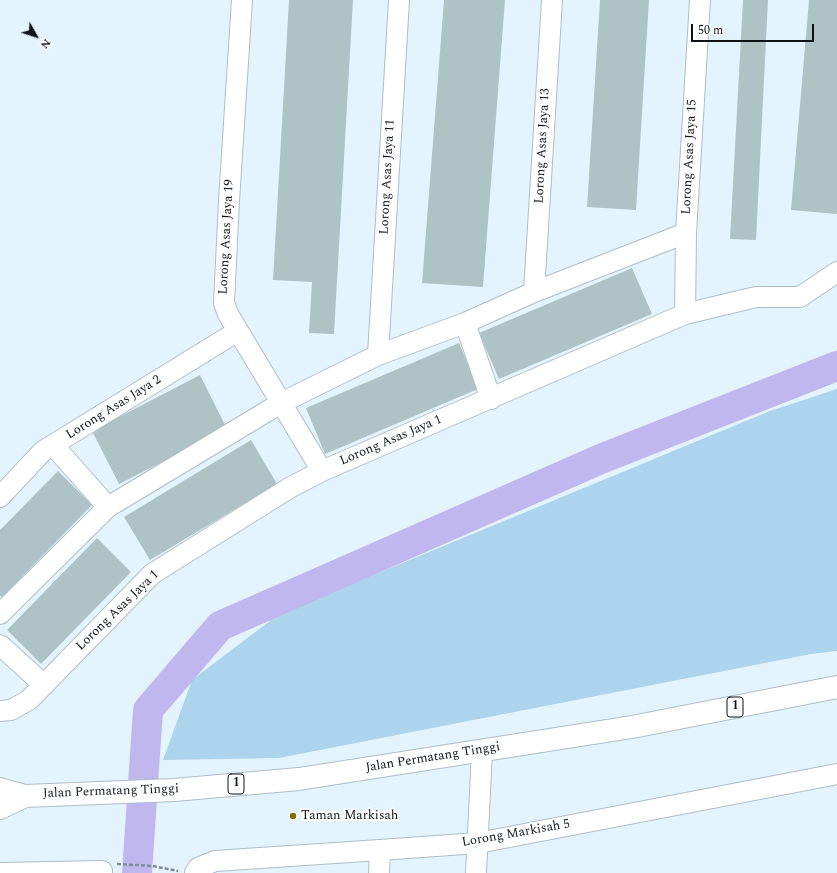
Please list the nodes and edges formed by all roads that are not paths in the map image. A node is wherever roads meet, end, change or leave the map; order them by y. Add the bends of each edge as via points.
1 (242, 0) edge
2 (399, 0) edge
3 (552, 0) edge
4 (700, 0) edge
5 (686, 233) junction
6 (837, 272) edge
7 (534, 292) junction
8 (685, 314) junction
9 (465, 323) junction
10 (238, 331) junction
11 (378, 355) junction
12 (491, 398) junction
13 (281, 403) junction
14 (53, 445) junction
15 (322, 471) junction
16 (0, 497) edge
17 (108, 507) junction
18 (0, 614) edge
19 (0, 646) edge
20 (44, 685) junction
21 (837, 687) edge
22 (0, 711) edge
23 (482, 751) junction
24 (837, 774) edge
25 (0, 789) edge
26 (25, 796) junction
27 (0, 808) edge
28 (478, 842) junction
29 (380, 850) junction
30 (110, 869) edge
31 (187, 872) edge
32 (0, 873) edge
33 (380, 873) edge
34 (476, 873) edge

1 - 10 street, Lorong Asas Jaya 19 via 224,303
2 - 11 street, Lorong Asas Jaya 11
3 - 7 street, Lorong Asas Jaya 13
4 - 5 street, Lorong Asas Jaya 15
5 - 7 street
5 - 8 street, Lorong Asas Jaya 15
6 - 8 street, Lorong Asas Jaya 1 via 800,297 756,297
7 - 9 street
8 - 12 street, Lorong Asas Jaya 1
9 - 11 street
9 - 12 street
10 - 13 street, Lorong Asas Jaya 19
10 - 14 street, Lorong Asas Jaya 2
11 - 13 street
12 - 15 street, Lorong Asas Jaya 1
13 - 15 street, Lorong Asas Jaya 19
13 - 17 street
14 - 16 street, Lorong Asas Jaya 2 via 43,451
14 - 17 street
15 - 20 street, Lorong Asas Jaya 1 via 291,487 152,574
17 - 18 street
19 - 20 street
20 - 22 street, Lorong Asas Jaya 1 via 29,700 11,710
21 - 23 highway, Jalan Permatang Tinggi / 1 via 632,727
23 - 26 highway, Jalan Permatang Tinggi / 1 via 299,779 174,790
23 - 28 street
24 - 28 street, Lorong Markisah 5
25 - 26 highway, Jalan Permatang Tinggi / 1
26 - 27 highway, Jalan Permatang Tinggi / 1
28 - 29 street, Lorong Markisah 5
28 - 34 street
29 - 31 street, Lorong Markisah 5 via 215,861
29 - 33 street
30 - 32 street

